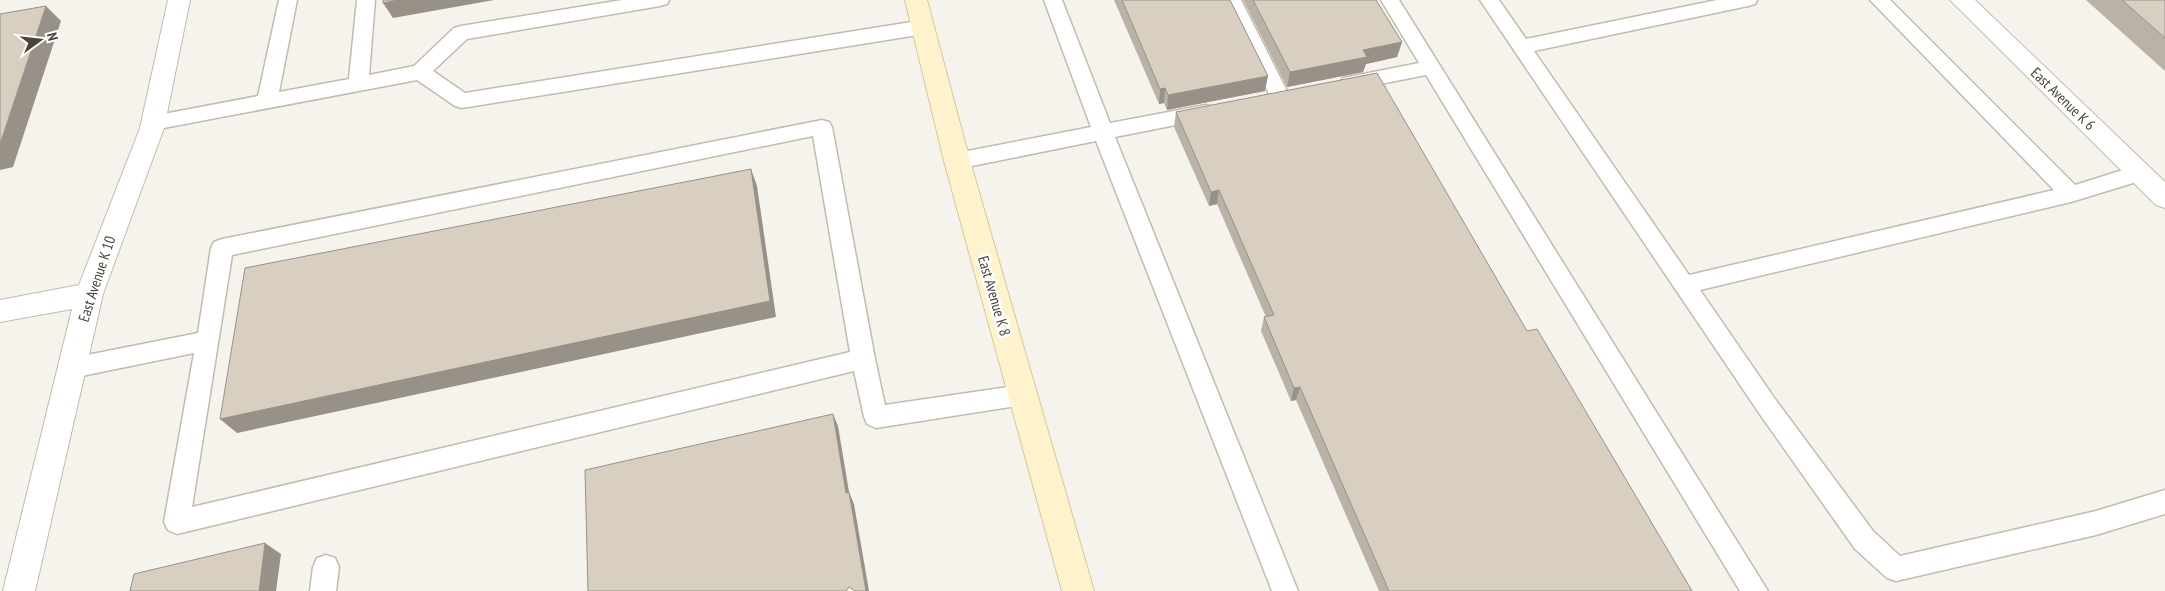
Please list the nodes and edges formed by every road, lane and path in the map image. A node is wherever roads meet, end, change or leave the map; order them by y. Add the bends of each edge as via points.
1 (179, 0) edge
2 (288, 0) edge
3 (366, 0) edge
4 (660, 0) edge
5 (916, 0) edge
6 (1053, 0) edge
7 (1232, 0) edge
8 (1390, 0) edge
9 (1489, 0) edge
10 (1748, 0) edge
11 (1879, 0) edge
12 (1961, 0) edge
13 (924, 27) junction
14 (1521, 47) junction
15 (1432, 67) junction
16 (420, 72) junction
17 (358, 84) junction
18 (1328, 88) edge
19 (1280, 97) edge
20 (267, 101) junction
21 (1224, 108) edge
22 (154, 123) junction
23 (1103, 132) junction
24 (957, 161) junction
25 (2139, 173) junction
26 (2071, 194) junction
27 (2165, 198) edge
28 (1684, 285) junction
29 (89, 294) junction
30 (0, 311) edge
31 (208, 341) junction
32 (863, 359) junction
33 (72, 368) junction
34 (1022, 395) junction
35 (2165, 502) edge
36 (19, 591) edge
37 (1078, 591) edge
38 (1285, 591) edge
39 (1755, 591) edge

1 - 22 street, East Avenue K 10
2 - 20 lane
3 - 17 lane
4 - 16 lane via 461,33
5 - 13 street, East Avenue K 8
6 - 23 lane
7 - 19 lane
8 - 15 lane
9 - 14 lane
10 - 14 lane
11 - 26 lane
12 - 25 street, East Avenue K 6
13 - 16 lane via 462,101
13 - 24 street, East Avenue K 8
14 - 28 lane
15 - 18 lane
15 - 39 lane
16 - 17 lane
17 - 20 lane
20 - 22 lane
21 - 23 lane
22 - 29 street, East Avenue K 10
23 - 24 lane
23 - 38 lane
24 - 34 street, East Avenue K 8
25 - 26 lane
25 - 27 street, East Avenue K 6
26 - 28 lane
28 - 35 lane via 1766,406 1859,532 1896,569 2096,524
29 - 30 street
29 - 33 street, East Avenue K 10
31 - 32 lane via 177,522
31 - 32 lane via 222,248 822,127
31 - 33 lane
32 - 34 lane via 876,417
33 - 36 street, East Avenue K 10
34 - 37 street, East Avenue K 8

